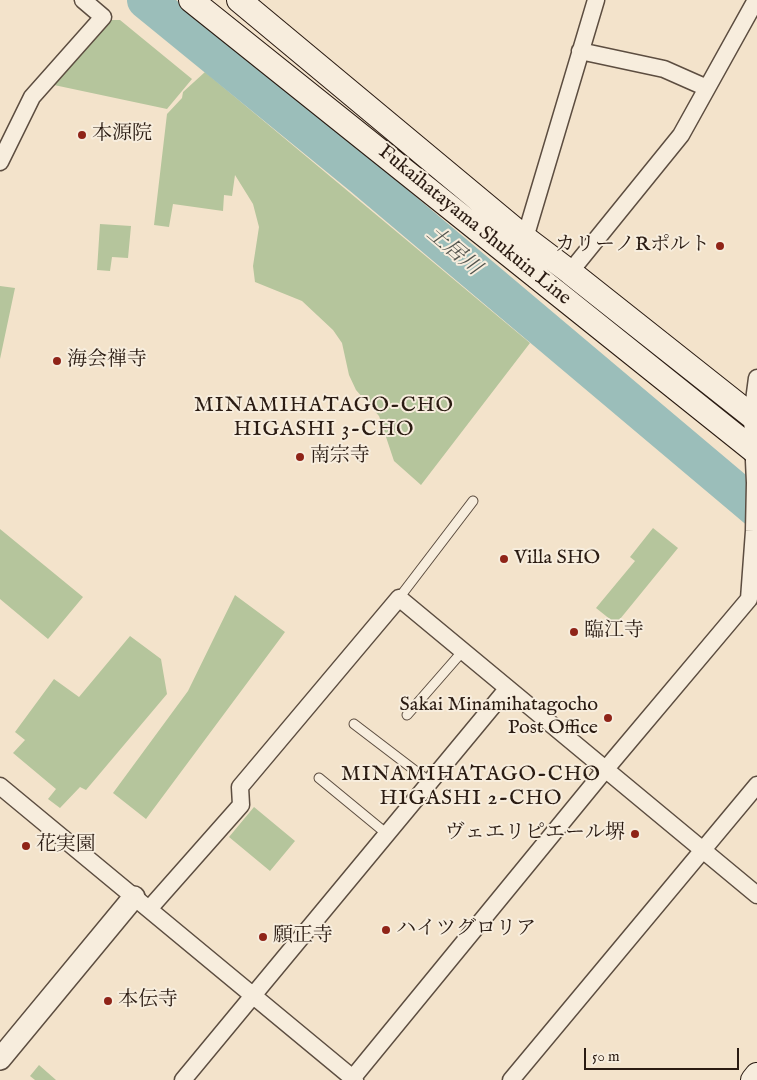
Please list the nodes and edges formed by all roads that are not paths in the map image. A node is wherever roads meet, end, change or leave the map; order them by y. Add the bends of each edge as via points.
1 (83, 0) edge
2 (191, 0) edge
3 (238, 0) edge
4 (596, 0) edge
5 (756, 0) edge
6 (580, 51) junction
7 (707, 88) junction
8 (0, 162) edge
9 (517, 246) junction
10 (570, 272) junction
11 (757, 378) edge
12 (755, 418) edge
13 (755, 452) edge
14 (473, 501) dead end
15 (755, 552) edge
16 (399, 598) junction
17 (462, 652) junction
18 (507, 689) junction
19 (407, 715) dead end
20 (354, 724) dead end
21 (605, 770) junction
22 (319, 778) dead end
23 (430, 782) junction
24 (757, 785) edge
25 (0, 786) edge
26 (386, 834) junction
27 (702, 851) junction
28 (757, 894) edge
29 (141, 903) junction
30 (253, 995) junction
31 (0, 1059) edge
32 (757, 1075) edge
33 (353, 1079) edge
34 (183, 1080) edge
35 (511, 1080) edge
36 (753, 1080) edge

1 - 8 street via 103,18 32,97
2 - 9 main road, Fukaihatayama Shukuin Line
3 - 9 main road, Fukaihatayama Shukuin Line
4 - 6 street
5 - 7 street
6 - 7 street via 664,69
6 - 9 street
7 - 10 street via 681,135
9 - 10 main road, Fukaihatayama Shukuin Line
9 - 13 main road, Fukaihatayama Shukuin Line
10 - 12 main road, Fukaihatayama Shukuin Line
11 - 12 street
12 - 13 street
13 - 15 street
14 - 16 lane
15 - 21 street via 749,599
16 - 17 street
16 - 29 street via 240,787 241,805
17 - 18 street
17 - 19 lane
18 - 21 street
18 - 23 street
20 - 23 lane
21 - 27 street
21 - 33 street
22 - 26 lane
23 - 26 street
24 - 27 street
25 - 29 street
26 - 30 street
27 - 28 street
27 - 35 street
29 - 30 street
29 - 31 street
30 - 33 street
30 - 34 street
32 - 36 main road

